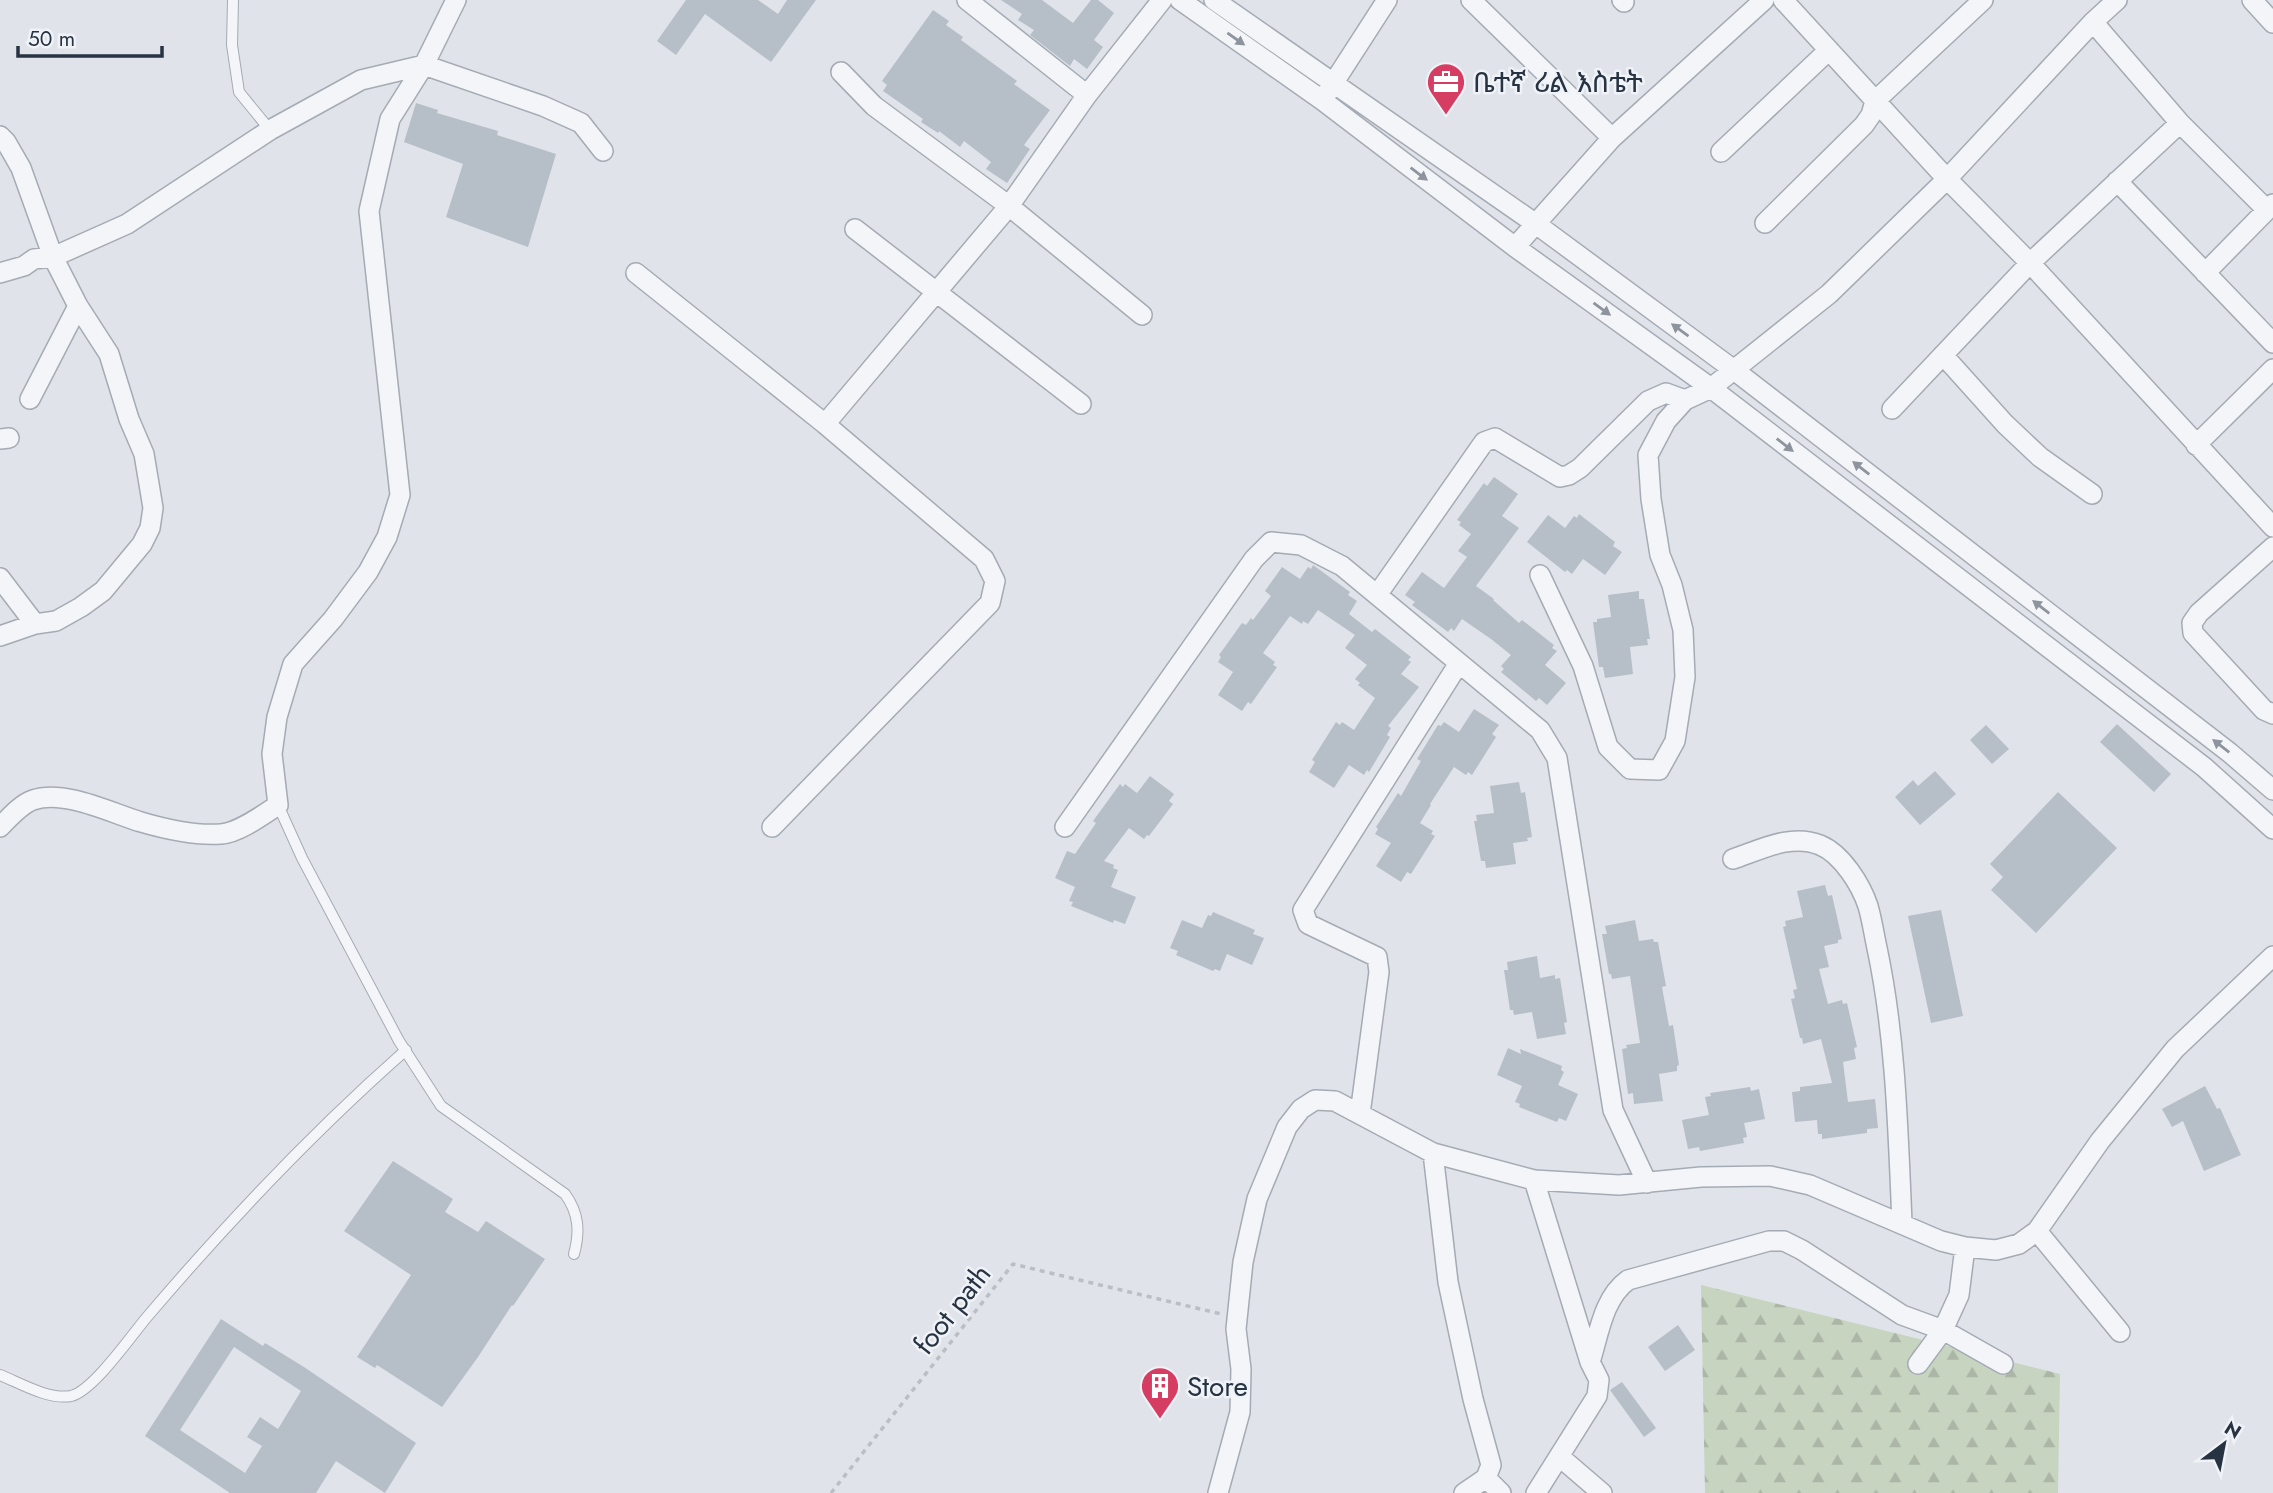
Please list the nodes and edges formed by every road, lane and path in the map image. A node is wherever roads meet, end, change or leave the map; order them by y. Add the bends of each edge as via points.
1 (233, 0) edge
2 (456, 0) edge
3 (967, 0) edge
4 (1162, 0) edge
5 (1180, 0) edge
6 (1214, 0) edge
7 (1387, 0) edge
8 (1471, 0) edge
9 (1765, 0) edge
10 (1783, 0) edge
11 (1983, 0) edge
12 (2117, 0) edge
13 (2252, 0) edge
14 (2093, 22) junction
15 (2273, 23) edge
16 (1829, 50) junction
17 (424, 65) junction
18 (841, 72) dead end
19 (1333, 83) junction
20 (1087, 95) junction
21 (1322, 100) junction
22 (1875, 101) junction
23 (2180, 123) junction
24 (270, 130) junction
25 (0, 136) edge
26 (1612, 138) junction
27 (603, 151) dead end
28 (1721, 152) dead end
29 (1947, 179) junction
30 (2116, 181) junction
31 (1009, 206) junction
32 (2270, 207) edge
33 (1765, 223) dead end
34 (1536, 224) junction
35 (855, 229) dead end
36 (1515, 247) junction
37 (53, 257) junction
38 (2030, 262) junction
39 (0, 273) edge
40 (636, 273) dead end
41 (2205, 273) junction
42 (935, 293) junction
43 (78, 306) junction
44 (1142, 315) dead end
45 (2273, 343) edge
46 (1943, 355) junction
47 (2273, 369) edge
48 (1734, 370) junction
49 (1711, 388) junction
50 (30, 399) dead end
51 (1685, 400) junction
52 (1081, 404) dead end
53 (1892, 409) dead end
54 (825, 424) junction
55 (2196, 445) junction
56 (2092, 494) dead end
57 (2273, 527) edge
58 (2273, 547) edge
59 (1540, 575) dead end
60 (0, 578) edge
61 (1377, 595) junction
62 (35, 624) junction
63 (0, 636) edge
64 (1459, 663) junction
65 (2273, 714) edge
66 (2273, 790) edge
67 (278, 805) junction
68 (0, 827) edge
69 (772, 827) dead end
70 (1065, 827) dead end
71 (2273, 829) edge
72 (1733, 859) dead end
73 (2273, 956) edge
74 (406, 1051) junction
75 (1360, 1114) junction
76 (1433, 1153) junction
77 (1534, 1180) junction
78 (1647, 1182) junction
79 (1902, 1223) junction
80 (2037, 1231) junction
81 (1965, 1247) junction
82 (574, 1254) dead end
83 (1237, 1318) junction
84 (1943, 1330) junction
85 (2120, 1332) dead end
86 (1590, 1362) junction
87 (1918, 1364) dead end
88 (2003, 1364) dead end
89 (0, 1375) edge
90 (1560, 1457) junction
91 (1486, 1478) junction
92 (831, 1493) edge
93 (1218, 1493) edge
94 (1464, 1493) edge
95 (1501, 1493) edge
96 (1536, 1493) edge
97 (1602, 1493) edge

1 - 24 lane via 232,45 239,92
2 - 17 street
3 - 20 street
4 - 20 street
5 -> 21 street
6 - 19 street
7 - 19 street
8 - 26 street
9 - 26 street
10 - 16 street
11 - 22 street
12 - 14 street
13 - 15 street
14 - 23 street
14 - 29 street
16 - 22 street
16 - 28 street
17 - 24 street via 361,80
17 - 27 street via 581,123
17 - 67 street via 390,119 369,211 400,495 387,537 368,572 293,664 272,754
18 - 31 street via 874,106
19 - 21 street
19 - 34 street
20 - 31 street
21 -> 36 street
22 - 29 street
22 - 33 street via 1864,125
23 - 30 street
23 - 32 street
24 - 37 street via 127,224
25 - 37 street via 21,169
26 - 34 street
29 - 38 street
29 - 48 street via 1829,294
30 - 38 street
30 - 41 street
31 - 42 street
31 - 44 street
32 - 41 street
34 - 36 street
48 -> 34 street
35 - 42 street
36 -> 49 street
37 - 39 street via 34,259
37 - 43 street
38 - 46 street
38 - 55 street
40 - 54 street
41 - 45 street
42 - 52 street
42 - 54 street
43 - 50 street
43 - 62 street via 109,354 144,454 153,508 142,544 103,591 56,621
46 - 53 street
46 - 56 street via 2040,457
47 - 55 street
48 - 49 street
66 -> 48 street
49 - 51 street
49 -> 71 street via 2204,767
51 - 59 street via 1666,421 1648,455 1660,555 1683,629 1685,677 1675,741 1658,770 1630,769 1608,747 1583,666
51 - 61 street via 1666,393 1648,401 1580,468 1560,477 1495,438 1484,442
54 - 69 street via 984,559 996,582 990,603
55 - 57 street
58 - 65 street via 2199,612 2192,624 2193,633 2264,710
60 - 62 street
61 - 64 street
61 - 70 street via 1342,566 1301,545 1271,542 1254,559
62 - 63 street
64 - 75 street via 1303,909 1308,924 1377,957 1379,972
64 - 78 street via 1540,730 1557,758 1613,1110
67 - 68 street via 257,820 222,834 170,830 108,809 48,796 30,801
67 - 74 lane
72 - 79 street via 1793,839 1820,845 1852,874 1867,904 1886,990
73 - 80 street via 2175,1049 2100,1141
74 - 82 lane via 441,1106 565,1194 575,1207 577,1220 579,1238
74 - 89 lane via 343,1108 208,1246 87,1388 71,1396 54,1395
75 - 76 street
75 - 83 street via 1335,1101 1315,1100 1287,1127 1257,1199
76 - 77 street
76 - 91 street via 1448,1282 1491,1465
77 - 78 street
77 - 86 street
78 - 79 street via 1770,1176 1810,1185
79 - 81 street
80 - 81 street via 2019,1244 1996,1250
80 - 85 street
81 - 84 street via 1959,1295
83 - 92 path, foot path via 1013,1264
83 - 93 street via 1240,1412
84 - 86 street via 1902,1315 1802,1250 1784,1241 1769,1241 1628,1280 1608,1302
84 - 87 street
84 - 88 street
86 - 90 street via 1599,1380 1597,1396
90 - 96 street
90 - 97 street
91 - 94 street
91 - 95 street

